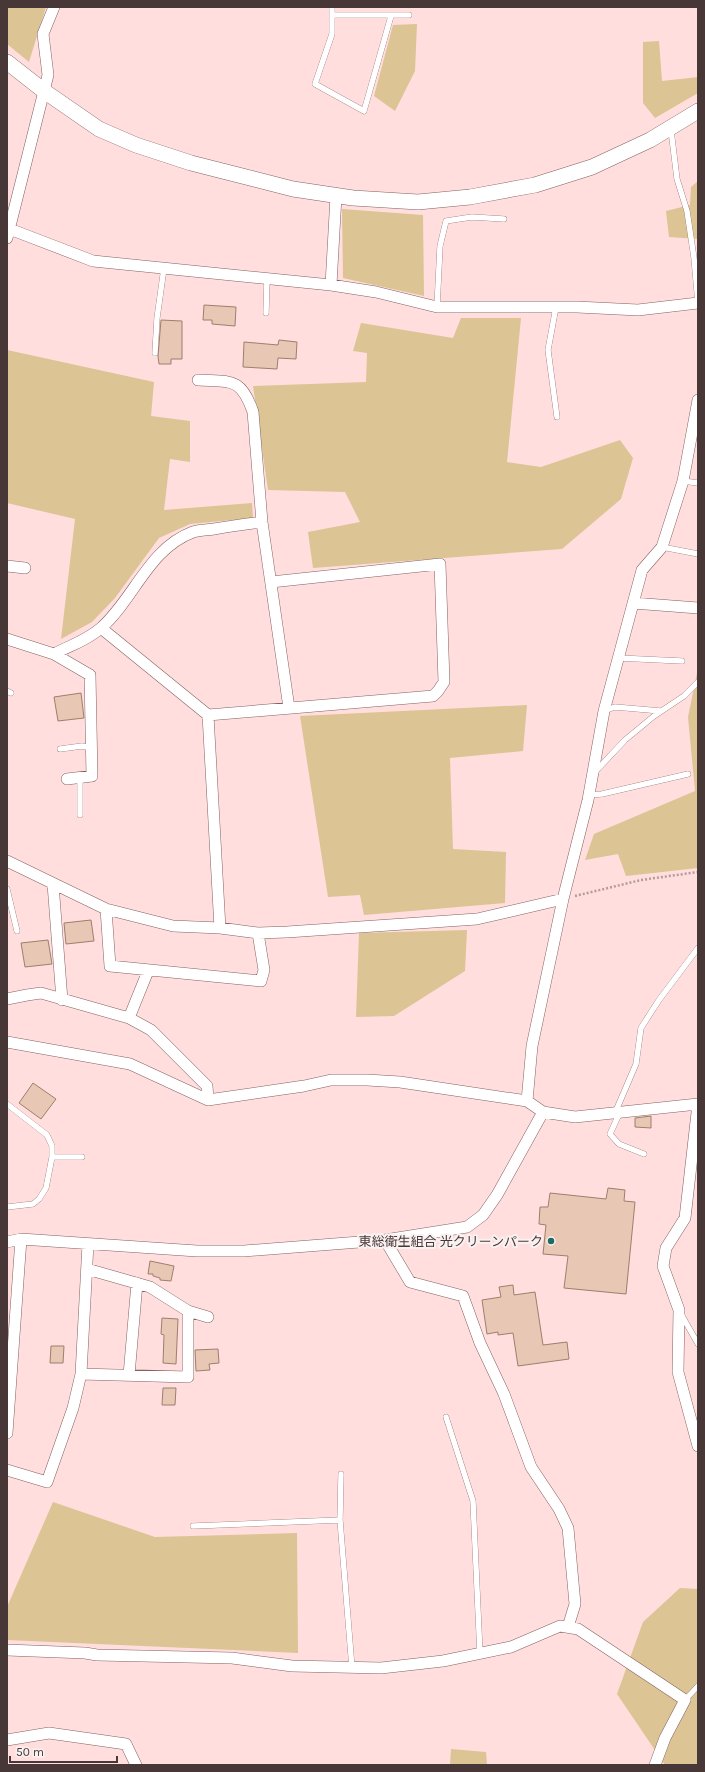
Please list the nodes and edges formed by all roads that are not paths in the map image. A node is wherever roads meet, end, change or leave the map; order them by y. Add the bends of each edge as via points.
1 (54, 7) edge
2 (332, 7) edge
3 (332, 15) junction
4 (409, 15) dead end
5 (391, 16) junction
6 (7, 62) edge
7 (44, 91) junction
8 (698, 112) edge
9 (671, 128) junction
10 (336, 196) junction
11 (504, 218) dead end
12 (8, 232) edge
13 (164, 268) junction
14 (267, 278) junction
15 (330, 285) junction
16 (698, 303) edge
17 (436, 307) junction
18 (556, 307) junction
19 (266, 313) dead end
20 (156, 353) dead end
21 (198, 380) dead end
22 (698, 400) edge
23 (557, 417) dead end
24 (683, 481) junction
25 (698, 483) edge
26 (262, 522) junction
27 (662, 547) junction
28 (698, 554) edge
29 (7, 566) edge
30 (25, 568) dead end
31 (271, 582) junction
32 (633, 603) junction
33 (698, 608) edge
34 (101, 628) junction
35 (7, 639) edge
36 (54, 654) junction
37 (618, 658) junction
38 (682, 661) dead end
39 (698, 682) edge
40 (289, 708) junction
41 (604, 711) junction
42 (661, 711) junction
43 (208, 715) junction
44 (91, 748) junction
45 (60, 749) dead end
46 (688, 774) dead end
47 (592, 776) junction
48 (80, 777) junction
49 (68, 779) dead end
50 (588, 795) junction
51 (80, 815) dead end
52 (7, 864) edge
53 (53, 884) junction
54 (7, 889) edge
55 (563, 899) junction
56 (106, 909) junction
57 (220, 928) junction
58 (18, 932) dead end
59 (258, 933) junction
60 (698, 948) edge
61 (148, 970) junction
62 (7, 1000) edge
63 (62, 1000) junction
64 (129, 1018) junction
65 (7, 1042) edge
66 (208, 1100) junction
67 (527, 1101) junction
68 (7, 1104) edge
69 (543, 1112) junction
70 (617, 1113) junction
71 (644, 1154) dead end
72 (52, 1157) junction
73 (82, 1157) dead end
74 (7, 1207) edge
75 (21, 1239) junction
76 (385, 1240) junction
77 (7, 1242) edge
78 (88, 1244) junction
79 (86, 1269) junction
80 (137, 1283) junction
81 (679, 1310) junction
82 (188, 1311) junction
83 (208, 1317) dead end
84 (698, 1344) edge
85 (81, 1374) junction
86 (129, 1375) junction
87 (446, 1417) dead end
88 (7, 1433) edge
89 (698, 1446) edge
90 (7, 1470) edge
91 (341, 1474) dead end
92 (340, 1520) junction
93 (193, 1526) dead end
94 (568, 1627) junction
95 (7, 1650) edge
96 (480, 1654) junction
97 (352, 1668) junction
98 (698, 1686) edge
99 (685, 1700) junction
100 (7, 1740) edge
101 (136, 1765) edge
102 (655, 1765) edge

1 - 7 street via 43,34 48,75
2 - 3 lane
3 - 5 lane
3 - 5 lane via 332,34 315,84 364,111
4 - 5 lane
6 - 7 street
7 - 10 street via 99,129 136,145 191,163 293,189
7 - 12 street
8 - 9 street
9 - 10 street via 592,167 535,185 470,197 418,202
9 - 16 lane via 677,179 687,211
10 - 15 street
11 - 17 lane via 472,217 446,221 440,246
12 - 13 street via 93,261
13 - 14 street
13 - 20 lane via 157,318
14 - 15 street
14 - 19 lane
15 - 17 street via 376,292
16 - 18 street via 638,310
17 - 18 street
18 - 23 lane via 548,350
21 - 26 street via 239,385 248,398 253,412
22 - 24 street
24 - 25 lane
24 - 27 street
26 - 31 street
26 - 34 street via 193,532 176,542 153,562 122,607
27 - 28 lane
27 - 32 street via 642,570
29 - 30 street
31 - 40 street
31 - 40 street via 440,564 444,682 438,691 432,696
32 - 33 street
32 - 37 street
34 - 36 street via 81,642
34 - 43 street
35 - 36 street
36 - 44 street via 90,675
37 - 38 lane
37 - 41 street
39 - 42 lane via 684,696
40 - 43 street
41 - 42 lane via 615,707
41 - 47 street
42 - 47 lane via 625,740
43 - 57 street
44 - 45 lane via 82,746
44 - 48 street via 92,776
46 - 50 lane
47 - 50 street
48 - 49 street
48 - 51 lane
50 - 55 street
52 - 53 street
53 - 56 street
53 - 63 street
54 - 58 lane
55 - 59 street via 477,919
55 - 67 street via 532,1046
56 - 57 street via 173,926
56 - 61 street via 110,966
57 - 59 street
59 - 61 street via 264,970 261,980
60 - 70 lane via 659,1000 642,1028 636,1064
61 - 64 street
62 - 63 street via 42,993
63 - 64 street
64 - 66 street via 151,1030 207,1086
65 - 66 street via 130,1064
66 - 67 street via 331,1080 368,1080 400,1082
67 - 69 street
68 - 72 lane via 47,1135 52,1146
69 - 70 street via 575,1116
69 - 76 street via 484,1215 467,1227
70 - 71 lane via 610,1134 619,1144
70 - 81 street via 698,1104 685,1218 666,1248 663,1266
72 - 73 lane
72 - 74 lane via 46,1188 39,1199 33,1204
75 - 77 street
75 - 78 street
75 - 88 street
76 - 78 street via 244,1251 197,1251
76 - 94 street via 410,1282 464,1296 480,1344 504,1394 531,1467 559,1509 568,1528 574,1604
78 - 79 street
79 - 80 street
79 - 85 street
80 - 82 street via 150,1287
80 - 86 street
81 - 84 lane
81 - 89 street via 678,1372
82 - 83 street
82 - 86 street via 188,1377
85 - 86 street
85 - 90 street via 73,1408 47,1482
87 - 96 lane via 473,1501
91 - 92 lane
92 - 93 lane
92 - 97 lane
94 - 96 street via 560,1626 511,1647
94 - 99 street via 578,1629
95 - 97 street via 232,1658 292,1666
96 - 97 street via 381,1668
98 - 99 lane
99 - 102 street via 665,1738
100 - 101 street via 49,1733 126,1744

